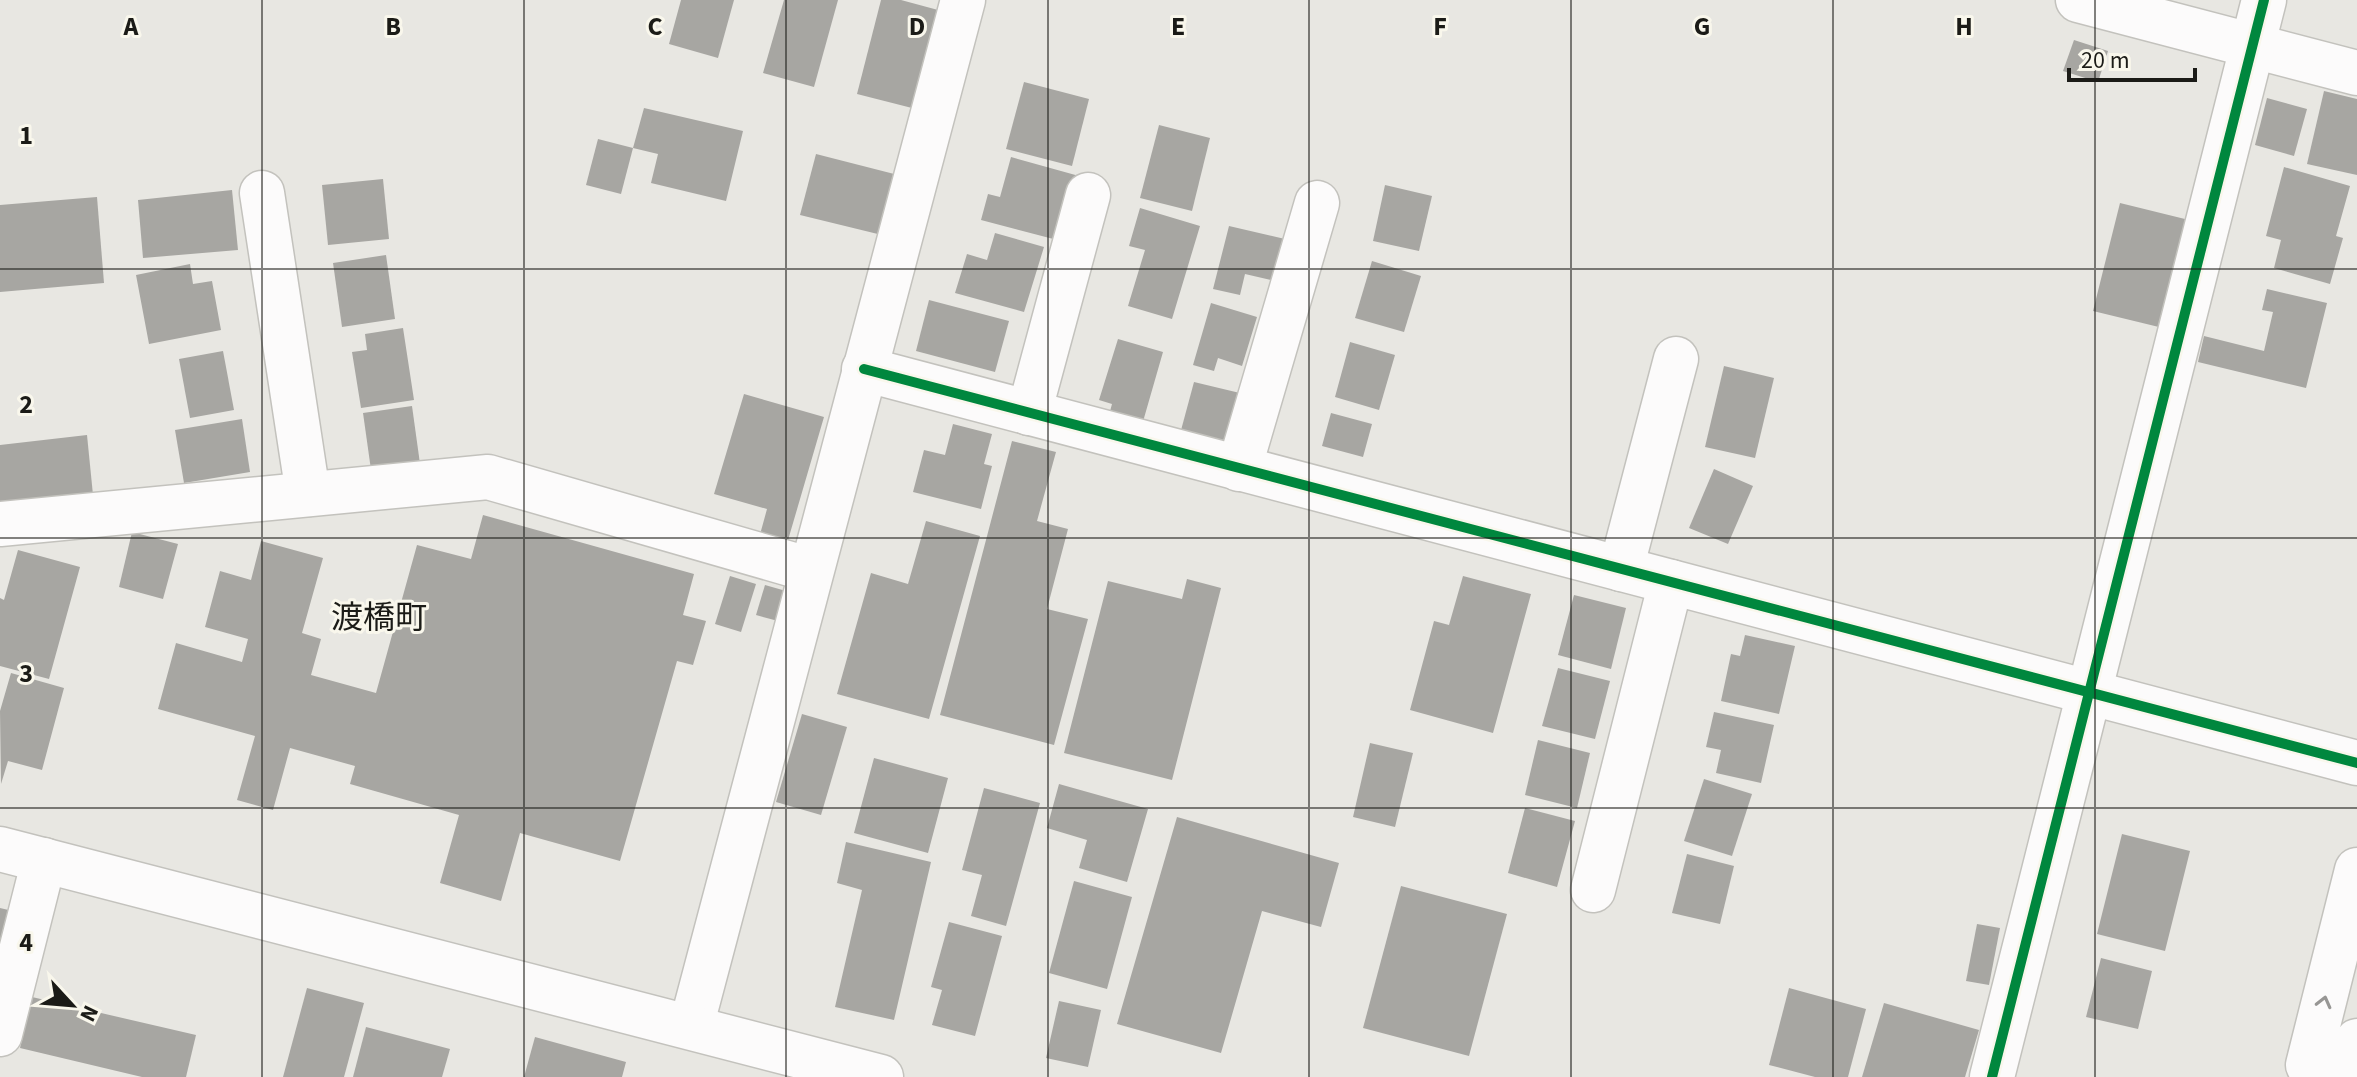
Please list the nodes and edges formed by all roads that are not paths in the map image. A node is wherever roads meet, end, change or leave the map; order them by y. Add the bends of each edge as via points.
1 (963, 0) edge
2 (2078, 0) edge
3 (2264, 0) edge
4 (2254, 45) junction
5 (2357, 73) edge
6 (262, 193) dead end
7 (1088, 195) dead end
8 (1317, 203) dead end
9 (1676, 359) dead end
10 (864, 369) junction
11 (1029, 413) junction
12 (1239, 469) junction
13 (308, 494) junction
14 (0, 524) edge
15 (1621, 569) junction
16 (811, 570) junction
17 (1671, 582) junction
18 (2088, 692) junction
19 (2357, 763) edge
20 (0, 849) edge
21 (44, 860) junction
22 (2357, 870) edge
23 (1593, 890) dead end
24 (691, 1027) junction
25 (0, 1034) edge
26 (2357, 1041) edge
27 (881, 1077) edge
28 (1992, 1077) edge
29 (2314, 1077) edge
30 (2347, 1077) edge

1 - 10 main road
2 - 4 main road
3 - 4 main road
4 - 5 main road
4 - 18 main road
6 - 13 main road
7 - 11 main road
8 - 12 main road
9 - 15 main road
10 - 11 main road
10 - 16 main road
11 - 12 main road
12 - 15 main road
13 - 14 main road
13 - 16 main road via 488,477
15 - 17 main road
16 - 24 main road
17 - 18 main road
17 - 23 main road
18 - 19 main road
18 - 28 main road
20 - 21 main road
21 - 24 main road
21 - 25 main road
29 -> 22 main road via 2308,1065
24 - 27 main road
26 - 30 main road

